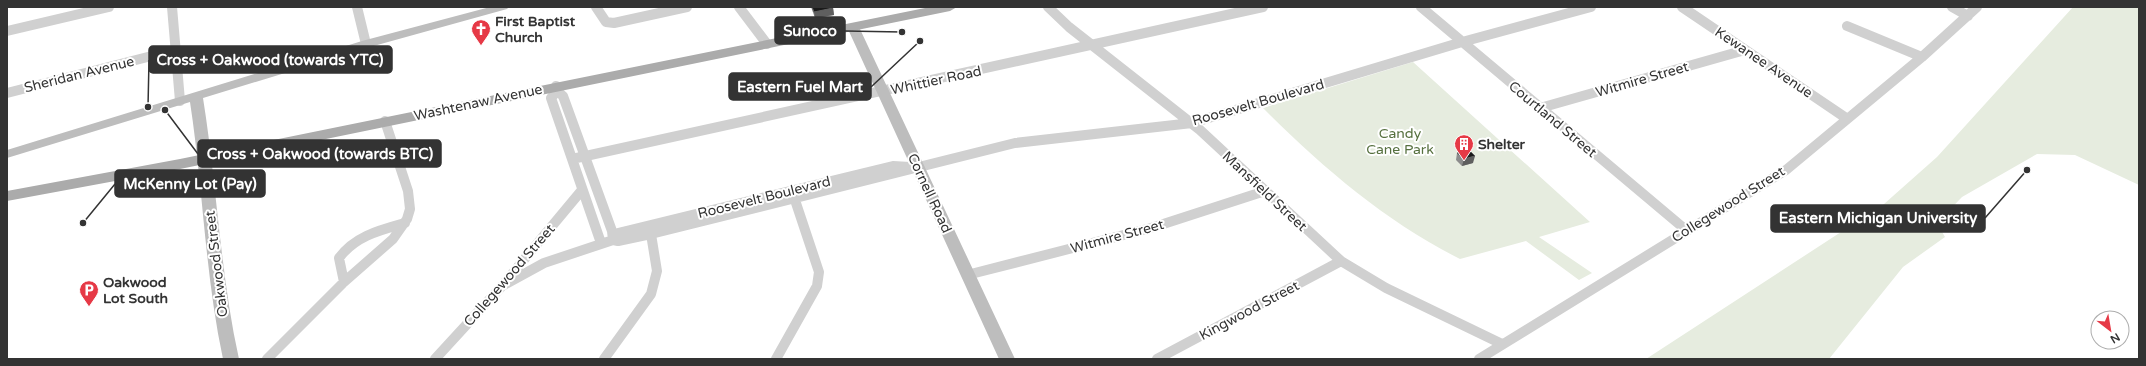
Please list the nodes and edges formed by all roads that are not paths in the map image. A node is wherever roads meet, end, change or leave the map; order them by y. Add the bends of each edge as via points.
1 (109, 7) edge
2 (172, 7) edge
3 (357, 7) edge
4 (503, 7) edge
5 (596, 7) edge
6 (686, 7) edge
7 (739, 7) edge
8 (1048, 7) edge
9 (1263, 7) edge
10 (1421, 7) edge
11 (1591, 7) edge
12 (1682, 7) edge
13 (1952, 7) edge
14 (1977, 7) edge
15 (942, 8) edge
16 (1968, 16) junction
17 (1847, 26) dead end
18 (853, 27) junction
19 (7, 31) edge
20 (1462, 42) junction
21 (366, 44) junction
22 (767, 44) junction
23 (1093, 46) junction
24 (175, 50) junction
25 (1745, 50) junction
26 (1922, 57) junction
27 (556, 89) junction
28 (883, 92) junction
29 (7, 93) edge
30 (196, 96) junction
31 (180, 101) junction
32 (1540, 108) junction
33 (1846, 118) junction
34 (385, 121) junction
35 (1192, 123) junction
36 (7, 154) edge
37 (584, 156) junction
38 (204, 159) junction
39 (572, 159) junction
40 (919, 167) junction
41 (595, 186) junction
42 (582, 190) junction
43 (1265, 191) junction
44 (793, 195) junction
45 (7, 196) edge
46 (405, 223) junction
47 (651, 230) junction
48 (1686, 230) junction
49 (613, 240) junction
50 (601, 243) junction
51 (1341, 261) junction
52 (967, 275) junction
53 (344, 282) junction
54 (502, 286) junction
55 (1502, 344) junction
56 (231, 359) edge
57 (267, 359) edge
58 (434, 359) edge
59 (604, 359) edge
60 (776, 359) edge
61 (1006, 359) edge
62 (1157, 359) edge
63 (1478, 359) edge

1 - 19 street
2 - 24 street
3 - 21 street
4 - 21 street
5 - 6 street via 606,22 614,23
7 - 22 street
8 - 23 street, Mansfield Street
9 - 23 street, Whittier Road
10 - 20 street, Courtland Street
11 - 20 street, Roosevelt Boulevard
12 - 25 street, Kewanee Avenue
13 - 16 street
14 - 16 street, Collegewood Street
15 - 18 main road, Washtenaw Avenue
16 - 26 street, Collegewood Street
17 - 26 street
18 - 22 main road, Washtenaw Avenue
18 - 28 street, Cornell Road
20 - 32 street, Courtland Street
20 - 35 street, Roosevelt Boulevard
21 - 30 street
22 - 27 main road, Washtenaw Avenue
23 - 28 street, Whittier Road
23 - 35 street, Mansfield Street
24 - 29 street, Sheridan Avenue
24 - 31 street
25 - 32 street, Witmire Street
25 - 33 street, Kewanee Avenue
26 - 33 street, Collegewood Street
27 - 34 main road, Washtenaw Avenue
27 - 37 street via 564,96
27 - 39 street via 552,98
28 - 37 street, Whittier Road
28 - 40 street, Cornell Road
30 - 31 street
30 - 38 street, Oakwood Street
31 - 36 street
32 - 48 street, Courtland Street
33 - 48 street, Collegewood Street via 1786,170
34 - 38 main road, Washtenaw Avenue
34 - 46 street via 404,178 410,208
35 - 40 street, Roosevelt Boulevard via 1021,142
35 - 43 street, Mansfield Street
37 - 39 street, Whittier Road
37 - 41 street
38 - 45 main road, Washtenaw Avenue
38 - 56 street, Oakwood Street via 222,318
39 - 42 street
40 - 44 street, Roosevelt Boulevard
40 - 52 street, Cornell Road
41 - 42 street
41 - 49 street
42 - 50 street
42 - 54 street, Collegewood Street
43 - 51 street, Mansfield Street
43 - 52 street, Witmire Street via 1151,228
44 - 47 street, Roosevelt Boulevard
44 - 60 street via 819,272 817,286
46 - 53 street via 390,241
46 - 53 street via 372,234 343,251 339,258
47 - 49 street, Roosevelt Boulevard via 618,241
47 - 59 street via 657,271 651,294
48 - 55 street, Collegewood Street
49 - 50 street, Roosevelt Boulevard
50 - 54 street, Roosevelt Boulevard via 544,263
51 - 55 street, Mansfield Street via 1386,288
51 - 62 street, Kingwood Street
52 - 61 street, Cornell Road
53 - 57 street
54 - 58 street, Collegewood Street
55 - 63 street, Collegewood Street

